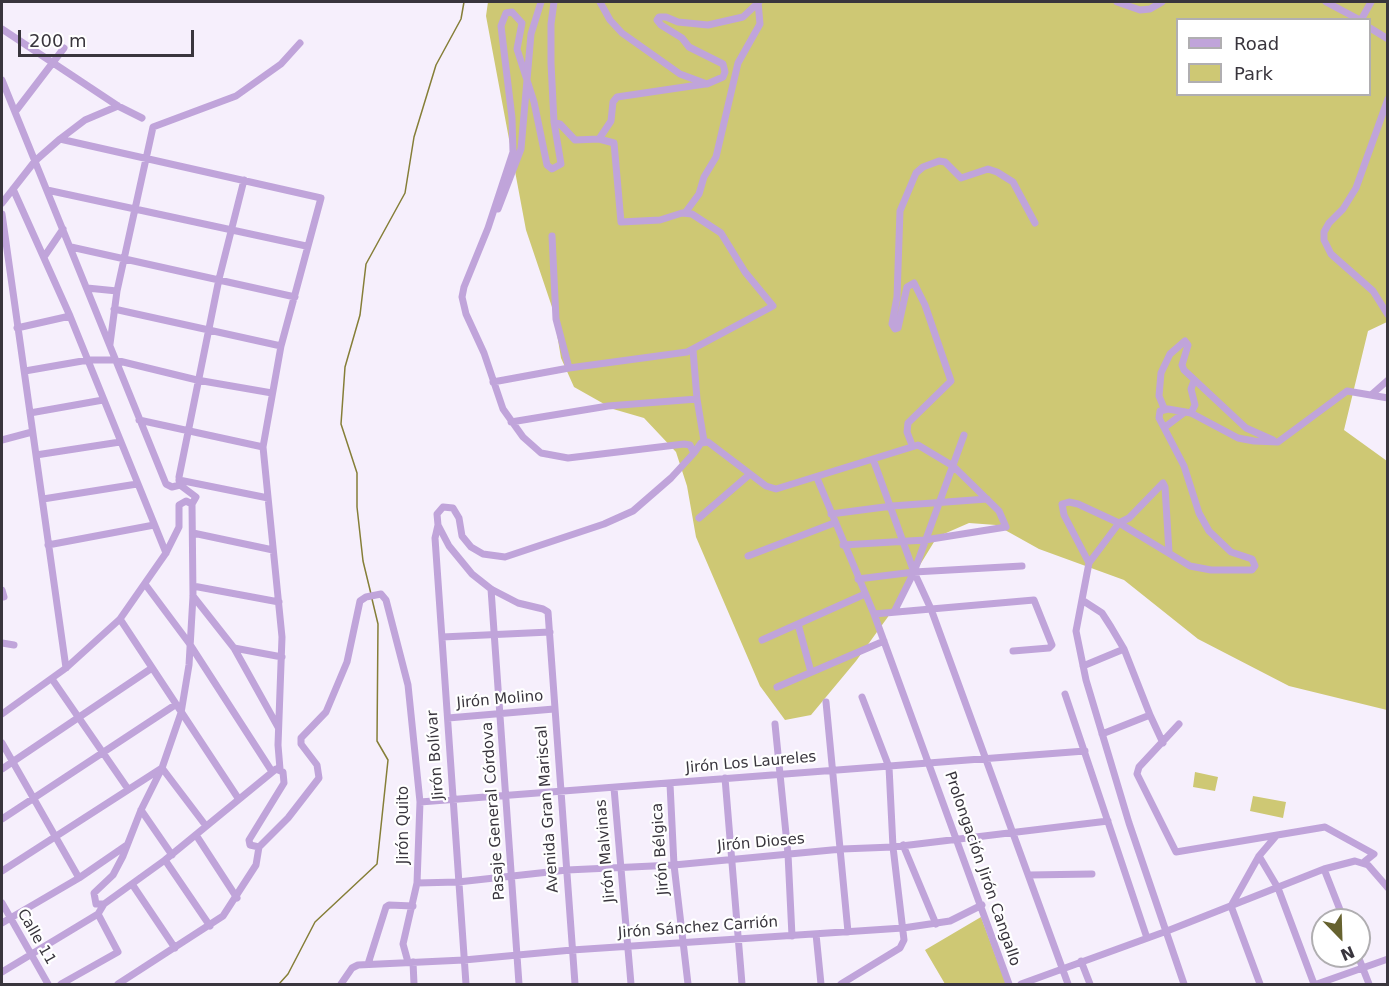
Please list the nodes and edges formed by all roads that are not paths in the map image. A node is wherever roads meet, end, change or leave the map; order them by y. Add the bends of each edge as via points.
1 (540, 2) edge
2 (554, 2) edge
3 (600, 2) edge
4 (759, 2) edge
5 (1117, 2) edge
6 (1162, 2) edge
7 (1326, 2) edge
8 (1371, 2) edge
9 (1357, 18) edge
10 (1362, 18) edge
11 (2, 29) edge
12 (1371, 29) edge
13 (1388, 39) edge
14 (300, 43) dead end
15 (64, 48) dead end
16 (52, 63) junction
17 (2, 80) edge
18 (707, 84) junction
19 (528, 88) junction
20 (1388, 99) edge
21 (118, 106) junction
22 (15, 112) junction
23 (142, 118) dead end
24 (554, 122) junction
25 (60, 139) junction
26 (599, 140) junction
27 (145, 159) junction
28 (35, 161) junction
29 (244, 180) junction
30 (13, 189) junction
31 (47, 190) junction
32 (2, 203) edge
33 (136, 211) junction
34 (686, 213) junction
35 (2, 214) edge
36 (1035, 223) dead end
37 (488, 228) junction
38 (63, 229) junction
39 (231, 229) junction
40 (552, 236) dead end
41 (306, 246) junction
42 (71, 247) junction
43 (44, 257) junction
44 (124, 258) junction
45 (219, 279) junction
46 (87, 288) junction
47 (117, 291) junction
48 (295, 297) junction
49 (114, 309) junction
50 (1388, 315) edge
51 (70, 316) junction
52 (17, 328) junction
53 (208, 329) junction
54 (110, 346) junction
55 (281, 346) junction
56 (693, 350) junction
57 (88, 360) junction
58 (115, 360) junction
59 (569, 368) junction
60 (25, 371) junction
61 (197, 380) junction
62 (1388, 380) edge
63 (1194, 381) junction
64 (493, 382) junction
65 (272, 393) junction
66 (1371, 395) junction
67 (1388, 398) edge
68 (697, 399) junction
69 (103, 400) junction
70 (1164, 408) junction
71 (30, 413) junction
72 (1188, 413) junction
73 (139, 420) junction
74 (511, 422) junction
75 (1165, 427) junction
76 (189, 429) junction
77 (32, 432) junction
78 (964, 435) dead end
79 (2, 440) edge
80 (704, 441) junction
81 (120, 442) junction
82 (1278, 442) junction
83 (912, 445) junction
84 (263, 447) junction
85 (694, 453) junction
86 (36, 455) junction
87 (873, 459) junction
88 (953, 466) junction
89 (750, 474) junction
90 (816, 478) junction
91 (180, 483) junction
92 (137, 484) junction
93 (268, 498) junction
94 (43, 499) junction
95 (987, 499) junction
96 (940, 502) junction
97 (191, 503) junction
98 (892, 506) junction
99 (831, 514) junction
100 (699, 518) dead end
101 (1129, 518) junction
102 (834, 523) junction
103 (1119, 523) junction
104 (154, 525) junction
105 (438, 525) junction
106 (1132, 530) junction
107 (193, 533) junction
108 (925, 540) junction
109 (904, 542) junction
110 (48, 545) junction
111 (843, 545) junction
112 (273, 550) junction
113 (1170, 552) junction
114 (166, 554) junction
115 (748, 556) dead end
116 (1089, 563) junction
117 (1022, 566) dead end
118 (914, 572) junction
119 (858, 579) junction
120 (145, 584) junction
121 (193, 586) junction
122 (491, 589) junction
123 (2, 590) edge
124 (865, 594) junction
125 (193, 596) junction
126 (2, 597) edge
127 (1082, 600) junction
128 (279, 602) junction
129 (931, 609) junction
130 (894, 612) junction
131 (874, 614) junction
132 (120, 620) junction
133 (798, 624) junction
134 (550, 632) junction
135 (493, 636) junction
136 (441, 637) junction
137 (762, 640) dead end
138 (884, 640) junction
139 (2, 643) edge
140 (189, 643) junction
141 (14, 645) dead end
142 (234, 648) junction
143 (1124, 649) junction
144 (1013, 651) dead end
145 (282, 657) junction
146 (1083, 666) junction
147 (66, 668) junction
148 (153, 668) junction
149 (811, 672) junction
150 (52, 679) junction
151 (777, 687) dead end
152 (1065, 694) dead end
153 (862, 697) dead end
154 (826, 702) dead end
155 (175, 705) junction
156 (554, 709) junction
157 (181, 713) junction
158 (2, 714) edge
159 (500, 714) junction
160 (1150, 715) junction
161 (79, 717) junction
162 (448, 718) junction
163 (775, 724) dead end
164 (1179, 724) dead end
165 (278, 728) junction
166 (1102, 734) junction
167 (2, 743) edge
168 (1163, 743) junction
169 (1085, 751) junction
170 (104, 753) junction
171 (986, 759) junction
172 (13, 762) junction
173 (930, 763) junction
174 (889, 767) junction
175 (162, 768) junction
176 (2, 769) edge
177 (280, 769) junction
178 (271, 770) junction
179 (833, 770) junction
180 (780, 774) junction
181 (724, 778) junction
182 (670, 784) junction
183 (614, 788) junction
184 (128, 789) junction
185 (559, 791) junction
186 (506, 794) junction
187 (238, 798) junction
188 (34, 800) junction
189 (453, 800) junction
190 (420, 802) junction
191 (141, 810) junction
192 (2, 819) edge
193 (1108, 821) junction
194 (206, 826) junction
195 (1012, 831) junction
196 (196, 835) junction
197 (1276, 836) junction
198 (56, 838) junction
199 (958, 838) junction
200 (127, 845) junction
201 (903, 845) junction
202 (259, 847) junction
203 (893, 847) junction
204 (842, 849) junction
205 (788, 854) junction
206 (1259, 856) junction
207 (168, 857) junction
208 (731, 860) junction
209 (1364, 862) junction
210 (674, 865) junction
211 (620, 867) junction
212 (567, 870) junction
213 (1324, 870) junction
214 (2, 871) edge
215 (1092, 874) dead end
216 (513, 875) junction
217 (1029, 875) junction
218 (79, 878) junction
219 (458, 882) junction
220 (417, 883) junction
221 (132, 884) junction
222 (1278, 888) junction
223 (1388, 888) edge
224 (237, 897) junction
225 (2, 903) edge
226 (104, 904) junction
227 (982, 905) junction
228 (413, 906) junction
229 (1231, 906) junction
230 (1339, 908) edge
231 (98, 914) junction
232 (10, 918) junction
233 (2, 923) edge
234 (936, 924) junction
235 (210, 926) junction
236 (903, 928) junction
237 (1167, 931) junction
238 (848, 932) junction
239 (816, 934) junction
240 (792, 936) junction
241 (1148, 938) junction
242 (739, 939) junction
243 (683, 943) junction
244 (627, 946) junction
245 (175, 948) junction
246 (572, 950) junction
247 (516, 955) junction
248 (32, 956) junction
249 (1388, 958) edge
250 (464, 960) junction
251 (1081, 961) junction
252 (410, 962) junction
253 (368, 964) junction
254 (1371, 965) edge
255 (1062, 968) junction
256 (1363, 968) joint
257 (2, 972) edge
258 (48, 984) edge
259 (60, 984) edge
260 (118, 984) edge
261 (341, 984) edge
262 (414, 984) edge
263 (466, 984) edge
264 (519, 984) edge
265 (575, 984) edge
266 (631, 984) edge
267 (688, 984) edge
268 (742, 984) edge
269 (821, 984) edge
270 (841, 984) edge
271 (1009, 984) edge
272 (1021, 984) edge
273 (1068, 984) edge
274 (1090, 984) edge
275 (1184, 984) edge
276 (1260, 984) edge
277 (1316, 984) edge
278 (1369, 984) edge

1 - 19 street via 531,34
2 - 24 street
3 - 18 street via 622,33 680,74
4 - 18 street via 743,17 708,25 659,17 657,20 689,46 723,64 723,77
4 - 34 street via 759,24 738,63 716,157
5 - 6 street via 1140,10
7 - 9 street
8 - 10 street
11 - 16 street
12 - 13 street
14 - 27 street via 281,64 236,96 153,127
15 - 16 street
16 - 21 street
16 - 22 street
17 - 22 street
18 - 26 street via 617,97 611,121
19 - 24 street via 546,165 552,170 559,168 562,159
19 - 37 street via 519,159
19 - 37 street via 516,49 522,23 512,12 506,13 501,27 513,152
20 - 50 street via 1356,188 1329,224 1323,240 1331,254 1373,291
21 - 23 street
21 - 25 street via 85,120
22 - 28 street
24 - 26 street via 575,140
25 - 27 street
25 - 28 street
26 - 34 street via 614,143 621,222 660,220
27 - 29 street
27 - 33 street
28 - 30 street
28 - 31 street
29 - 39 street
29 - 41 street via 321,198
30 - 32 street
30 - 43 street
31 - 33 street
31 - 38 street
33 - 39 street
33 - 44 street
34 - 56 street via 721,233 745,272 773,306
35 - 52 street
36 - 83 street via 1013,182 997,172 987,169 961,178 939,161 916,174 900,211 897,297 892,324 898,328 907,287 914,283 951,381 908,423
37 - 64 street via 462,297
38 - 42 street
38 - 43 street
39 - 41 street
39 - 45 street
40 - 59 street via 556,319
41 - 48 street
42 - 44 street
42 - 46 street
43 - 51 street
44 - 45 street
44 - 47 street
45 - 48 street
45 - 53 street
46 - 47 street
46 - 54 street
47 - 49 street
48 - 55 street
49 - 53 street
49 - 54 street
51 - 52 street
51 - 57 street
52 - 60 street
53 - 55 street
53 - 61 street
54 - 58 street
55 - 65 street
56 - 59 street
56 - 68 street
57 - 58 street
57 - 60 street
57 - 69 street
58 - 61 street
58 - 73 street
59 - 64 street
60 - 71 street
61 - 65 street
61 - 76 street
62 - 66 street
63 - 70 street via 1182,365 1188,345 1183,341 1170,354 1161,373 1159,396
63 - 72 street via 1191,388 1195,405
63 - 82 street via 1246,428
64 - 74 street
65 - 84 street
66 - 67 street
66 - 82 street via 1354,391 1340,394
68 - 74 street via 608,406
68 - 80 street
69 - 71 street
69 - 81 street
70 - 72 street
70 - 75 street via 1159,418
71 - 77 street
72 - 75 street
72 - 82 street via 1238,438
73 - 76 street
73 - 91 street via 166,484 172,487
74 - 85 street via 541,453 552,456 568,458 684,444
75 - 113 street via 1209,531 1231,552 1255,563 1252,570 1199,569
76 - 84 street
76 - 91 street
77 - 79 street
77 - 86 street
78 - 88 street
80 - 85 street
80 - 89 street
81 - 86 street
81 - 92 street
83 - 87 street
83 - 88 street
84 - 93 street
85 - 105 street via 633,511 505,557 483,554 471,547 462,536 453,508 439,510
86 - 94 street
87 - 90 street
87 - 98 street
88 - 95 street
88 - 96 street
89 - 90 street via 770,489
89 - 100 street
90 - 99 street, Prolongación Jirón Cangallo
91 - 93 street
91 - 97 street via 195,495
92 - 94 street
92 - 104 street
93 - 112 street
94 - 110 street
95 - 96 street
95 - 108 street via 999,511 1005,529
96 - 98 street
96 - 108 street
97 - 107 street
97 - 114 street via 179,505 179,526
98 - 99 street
98 - 109 street
99 - 102 street, Prolongación Jirón Cangallo
101 - 103 street
101 - 106 street
101 - 113 street via 1158,485 1164,484
102 - 111 street, Prolongación Jirón Cangallo
102 - 115 street
103 - 106 street
103 - 116 street
103 - 116 street via 1078,504 1062,504
104 - 110 street
104 - 114 street
105 - 122 street via 456,556
105 - 136 street, Jirón Bolívar via 435,538
106 - 113 street
107 - 112 street
107 - 121 street
108 - 109 street
108 - 118 street
109 - 111 street
109 - 118 street
110 - 147 street
111 - 119 street, Prolongación Jirón Cangallo
112 - 128 street
114 - 120 street
116 - 127 street
117 - 118 street
118 - 119 street
118 - 129 street
118 - 130 street
119 - 124 street, Prolongación Jirón Cangallo
120 - 132 street
120 - 140 street
121 - 125 street
121 - 128 street
122 - 134 street via 518,603 546,610
122 - 135 street, Pasaje General Córdova
123 - 126 street
124 - 131 street, Prolongación Jirón Cangallo
124 - 133 street
125 - 140 street
125 - 142 street
127 - 143 street via 1106,617
127 - 146 street via 1076,631
128 - 145 street
129 - 130 street
129 - 144 street via 1036,600 1052,645
129 - 171 street
130 - 131 street
131 - 138 street, Prolongación Jirón Cangallo
132 - 147 street
132 - 148 street
133 - 137 street
133 - 149 street
134 - 135 street
134 - 156 street, Avenida Gran Mariscal
135 - 136 street
135 - 159 street, Pasaje General Córdova
136 - 162 street, Jirón Bolívar
138 - 149 street
138 - 173 street, Prolongación Jirón Cangallo
139 - 141 street
140 - 157 street
140 - 178 street
142 - 145 street
142 - 165 street
143 - 146 street
143 - 160 street
145 - 165 street
146 - 166 street
147 - 150 street
148 - 155 street
148 - 161 street
149 - 151 street
150 - 158 street
150 - 161 street
152 - 169 street
153 - 174 street
154 - 179 street
155 - 157 street
155 - 170 street
156 - 159 street, Jirón Molino
156 - 185 street, Avenida Gran Mariscal
157 - 175 street
157 - 187 street
159 - 162 street, Jirón Molino
159 - 186 street, Pasaje General Córdova
160 - 166 street
160 - 168 street
161 - 170 street
161 - 172 street
162 - 189 street, Jirón Bolívar
163 - 180 street
164 - 168 street
165 - 177 street
166 - 237 street
167 - 172 street
168 - 197 street via 1137,774 1176,852
169 - 171 street, Jirón Los Laureles
169 - 193 street
170 - 184 street
170 - 188 street
171 - 173 street, Jirón Los Laureles
171 - 195 street
172 - 176 street
172 - 188 street
173 - 174 street, Jirón Los Laureles
173 - 199 street, Prolongación Jirón Cangallo
174 - 179 street, Jirón Los Laureles
174 - 203 street
175 - 184 street
175 - 191 street
175 - 194 street
177 - 178 street
177 - 202 street via 285,776 282,788 249,840 250,845
178 - 187 street
179 - 180 street, Jirón Los Laureles
179 - 204 street
180 - 181 street, Jirón Los Laureles
180 - 205 street
181 - 182 street, Jirón Los Laureles
181 - 208 street
182 - 183 street, Jirón Los Laureles
182 - 210 street, Jirón Bélgica
183 - 185 street, Jirón Los Laureles
183 - 211 street, Jirón Malvinas
184 - 198 street
185 - 186 street, Jirón Los Laureles
185 - 212 street, Avenida Gran Mariscal
186 - 189 street, Jirón Los Laureles
186 - 216 street, Pasaje General Córdova
187 - 194 street
188 - 192 street
188 - 198 street
189 - 190 street, Jirón Los Laureles
189 - 219 street, Jirón Bolívar
190 - 202 street, Jirón Quito via 408,685 386,600 375,593 360,601 348,662 326,712 301,738 301,744 317,765 319,778
190 - 220 street, Jirón Quito
191 - 200 street
191 - 207 street
193 - 195 street, Jirón Dioses
193 - 241 street
194 - 196 street
195 - 199 street, Jirón Dioses
195 - 217 street
196 - 207 street
196 - 224 street
197 - 206 street
197 - 209 street via 1325,827 1374,854
198 - 214 street
198 - 218 street
199 - 201 street, Jirón Dioses
199 - 227 street, Prolongación Jirón Cangallo
200 - 218 street
200 - 226 street via 113,875 94,893 96,904
201 - 203 street, Jirón Dioses
201 - 234 street
202 - 224 street via 256,865
203 - 204 street, Jirón Dioses
203 - 236 street
204 - 205 street, Jirón Dioses
204 - 238 street
205 - 208 street, Jirón Dioses
205 - 240 street
206 - 222 street
206 - 229 street
207 - 221 street
207 - 235 street
208 - 210 street, Jirón Dioses
208 - 242 street
209 - 213 street
209 - 223 street
210 - 211 street, Jirón Dioses
210 - 243 street, Jirón Bélgica
211 - 212 street, Jirón Dioses
211 - 244 street, Jirón Malvinas
212 - 216 street, Jirón Dioses
212 - 246 street, Avenida Gran Mariscal
213 - 222 street
213 - 230 street
215 - 217 street
216 - 219 street, Jirón Dioses
216 - 247 street, Pasaje General Córdova
217 - 255 street
218 - 232 street
219 - 220 street, Jirón Dioses
219 - 250 street, Jirón Bolívar
220 - 228 street, Jirón Quito
221 - 226 street
221 - 245 street
222 - 229 street
222 - 277 street
224 - 235 street
225 - 232 street, Calle 11
226 - 231 street
227 - 234 street, Jirón Sánchez Carrión
227 - 271 street, Prolongación Jirón Cangallo
228 - 252 street, Jirón Quito via 403,944
228 - 253 street via 386,907
229 - 237 street
229 - 276 street
231 - 248 street
231 - 259 street via 118,952
232 - 233 street
232 - 248 street, Calle 11
234 - 236 street, Jirón Sánchez Carrión
235 - 245 street
236 - 238 street, Jirón Sánchez Carrión
236 - 270 street via 900,948
237 - 241 street
237 - 275 street
238 - 239 street, Jirón Sánchez Carrión
239 - 240 street, Jirón Sánchez Carrión
239 - 269 street
240 - 242 street, Jirón Sánchez Carrión
241 - 251 street
242 - 243 street, Jirón Sánchez Carrión
242 - 268 street
243 - 244 street, Jirón Sánchez Carrión
243 - 267 street, Jirón Bélgica
244 - 246 street, Jirón Sánchez Carrión
244 - 266 street, Jirón Malvinas
245 - 260 street
246 - 247 street, Jirón Sánchez Carrión
246 - 265 street, Avenida Gran Mariscal
247 - 250 street, Jirón Sánchez Carrión
247 - 264 street, Pasaje General Córdova
248 - 257 street
248 - 258 street, Calle 11
249 - 254 street
250 - 252 street, Jirón Sánchez Carrión
250 - 263 street, Jirón Bolívar
251 - 255 street
251 - 274 street
252 - 253 street, Jirón Sánchez Carrión
252 - 262 street, Jirón Quito
253 - 261 street via 355,966
255 - 272 street
255 - 273 street
256 - 277 street
256 - 278 street

